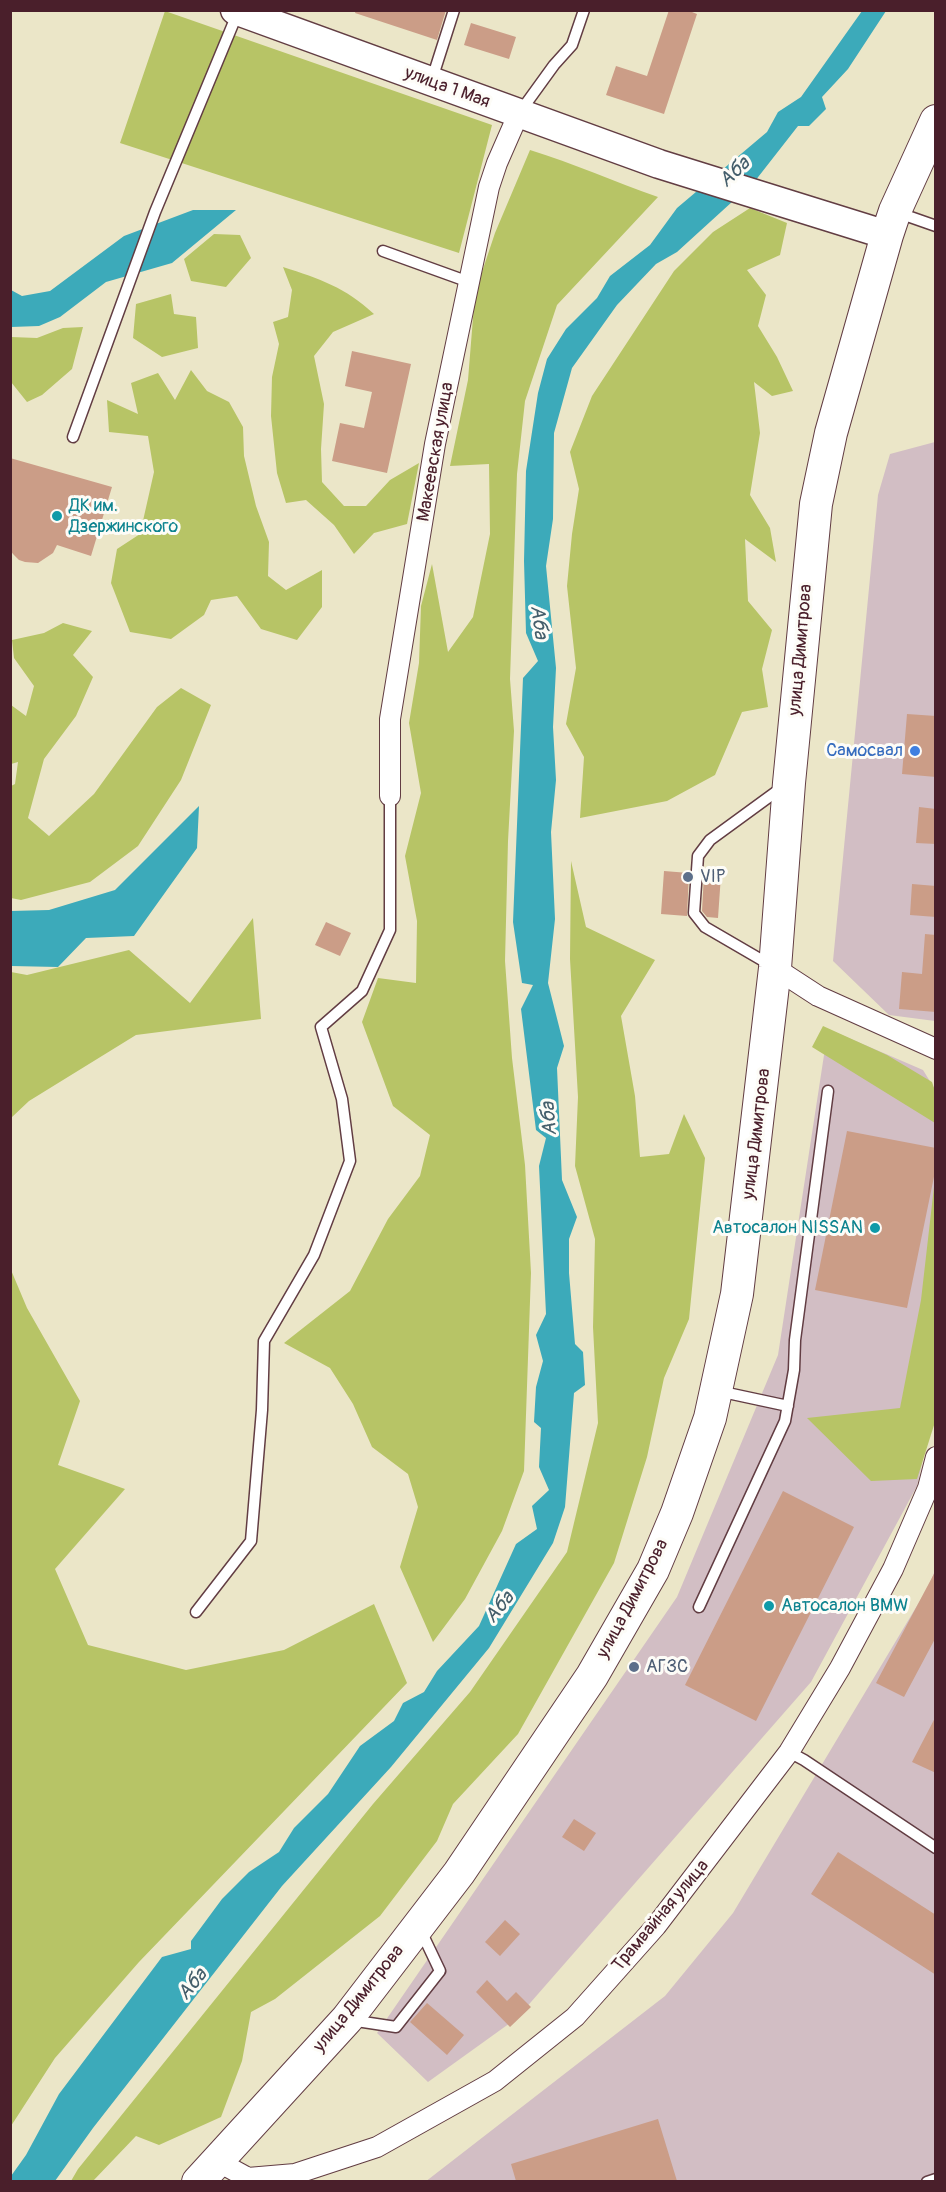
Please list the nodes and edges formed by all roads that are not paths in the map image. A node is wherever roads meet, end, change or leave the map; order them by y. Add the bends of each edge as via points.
1 (454, 10) edge
2 (584, 10) edge
3 (237, 11) edge
4 (430, 83) junction
5 (518, 115) junction
6 (936, 121) edge
7 (891, 223) junction
8 (936, 226) edge
9 (383, 251) dead end
10 (469, 282) junction
11 (73, 437) dead end
12 (789, 783) junction
13 (390, 796) joint
14 (775, 968) junction
15 (936, 1049) edge
16 (828, 1090) dead end
17 (716, 1390) junction
18 (788, 1406) junction
19 (936, 1457) edge
20 (699, 1607) dead end
21 (196, 1612) dead end
22 (789, 1752) junction
23 (936, 1848) edge
24 (418, 1925) junction
25 (347, 2019) junction
26 (208, 2171) edge
27 (936, 2180) edge
28 (927, 2181) edge

1 - 4 lane
2 - 5 lane via 572,45
3 - 4 street, улица 1 Мая
3 - 11 lane via 155,212
4 - 5 street, улица 1 Мая
5 - 7 street, улица 1 Мая via 797,208
5 - 10 street, Макеевская улица via 489,188
6 - 7 main road, улица Димитрова
7 - 8 lane
7 - 12 main road, улица Димитрова via 831,433 816,504
9 - 10 lane
10 - 13 street, Макеевская улица via 435,444 390,719
12 - 14 main road, улица Димитрова
12 - 14 lane via 710,840 698,855 694,913 705,927
13 - 21 lane via 390,930 362,992 321,1027 342,1099 350,1161 314,1255 264,1341 251,1541
14 - 15 street via 818,996
14 - 17 main road, улица Димитрова via 738,1294
16 - 18 lane
17 - 18 lane
17 - 24 main road, улица Димитрова via 710,1419 653,1570 592,1676 459,1873
18 - 20 lane via 774,1448
19 - 22 street, Трамвайная улица via 928,1488 892,1569 840,1668
22 - 23 lane
22 - 26 street, Трамвайная улица via 656,1926 575,2017 495,2081 377,2146 295,2174 248,2178
24 - 25 main road, улица Димитрова
24 - 25 lane via 440,1971 396,2027
25 - 26 main road, улица Димитрова
27 - 28 lane

